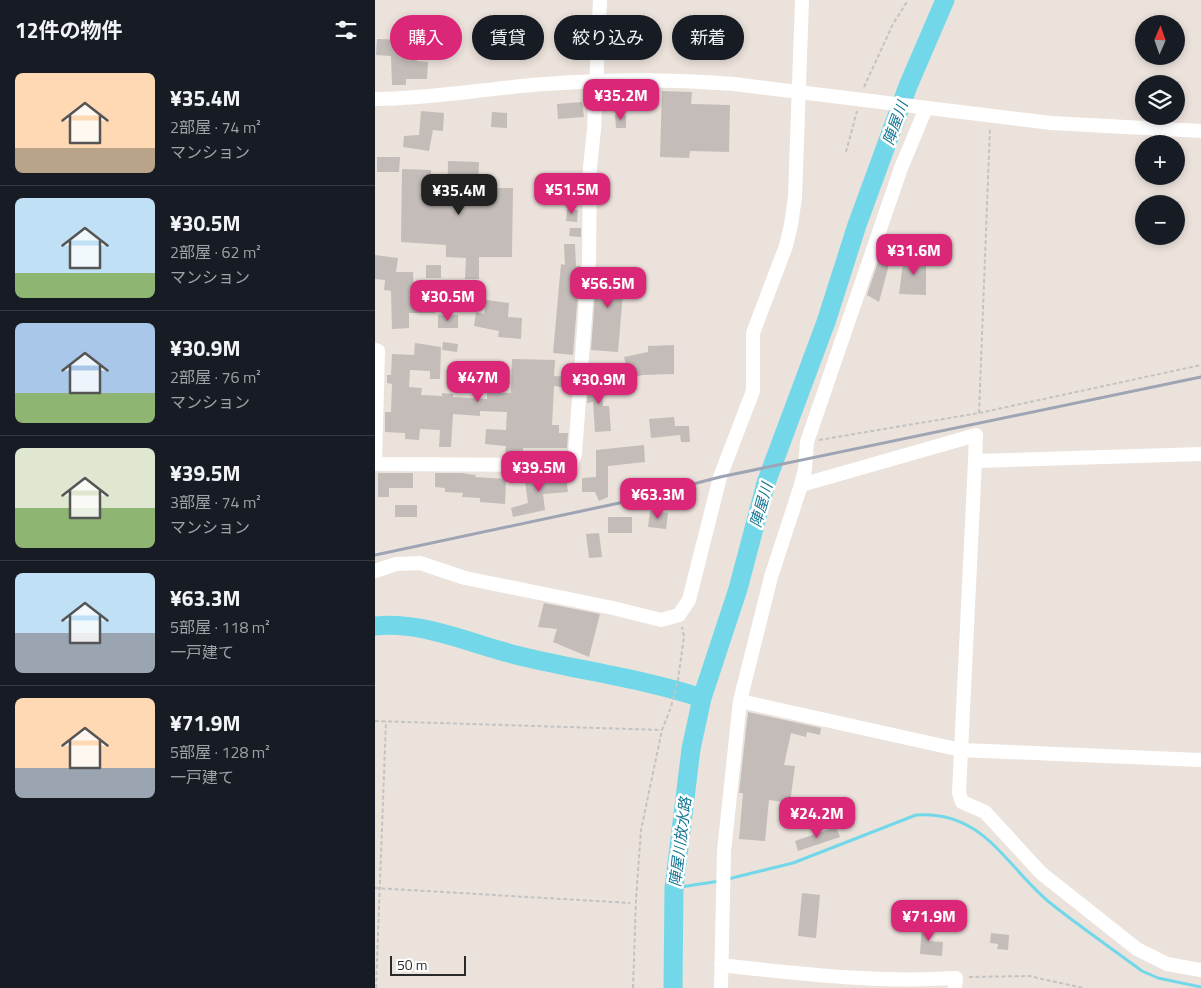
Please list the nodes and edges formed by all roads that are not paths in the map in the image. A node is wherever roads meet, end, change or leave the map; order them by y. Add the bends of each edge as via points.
1 (600, 0) edge
2 (802, 0) edge
3 (597, 82) junction
4 (798, 91) junction
5 (375, 99) edge
6 (923, 108) junction
7 (1201, 131) edge
8 (375, 350) edge
9 (1201, 454) edge
10 (975, 461) junction
11 (375, 462) edge
12 (801, 485) junction
13 (375, 571) edge
14 (740, 701) junction
15 (961, 750) junction
16 (1201, 760) edge
17 (721, 965) junction
18 (1201, 970) edge
19 (956, 983) edge
20 (721, 988) edge

1 - 3 street
2 - 4 street
3 - 4 street via 684,80
3 - 5 street
3 - 11 street via 590,167 589,260 575,454 571,465
4 - 6 street
4 - 13 street via 795,197 791,225 753,332 753,391 749,406 720,477 689,600 679,615 661,620 465,578 420,563 396,564
6 - 7 street via 1051,123
6 - 12 street via 807,442
8 - 11 street via 378,351
9 - 10 street
10 - 12 street via 976,435
10 - 15 street
12 - 14 street via 771,577
14 - 15 street
14 - 17 street via 724,851
15 - 16 street
15 - 18 street via 959,793 962,802 985,812 1041,873 1137,949 1167,964
17 - 19 street via 848,979
17 - 20 street

